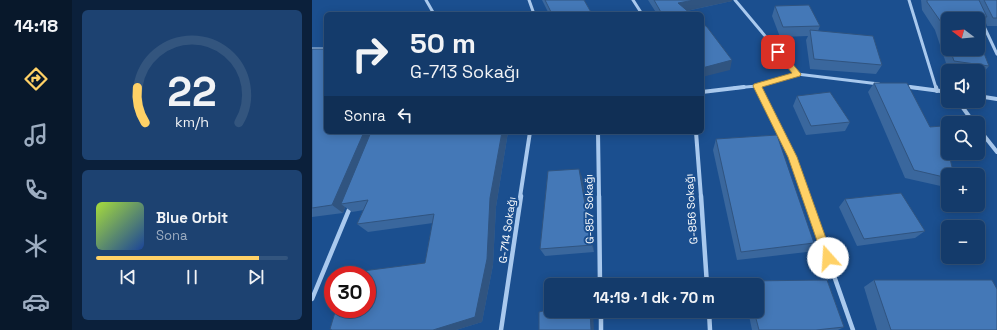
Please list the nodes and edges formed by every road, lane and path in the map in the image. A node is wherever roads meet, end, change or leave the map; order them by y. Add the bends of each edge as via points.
1 (426, 0) edge
2 (529, 0) edge
3 (632, 0) edge
4 (735, 0) edge
5 (909, 0) edge
6 (433, 12) edge
7 (533, 12) edge
8 (641, 12) edge
9 (985, 28) edge
10 (312, 49) edge
11 (324, 49) edge
12 (997, 54) edge
13 (797, 74) junction
14 (883, 84) edge
15 (757, 86) junction
16 (898, 86) edge
17 (937, 91) junction
18 (941, 91) edge
19 (704, 92) edge
20 (985, 97) edge
21 (997, 99) edge
22 (530, 134) edge
23 (598, 134) edge
24 (696, 134) edge
25 (985, 137) edge
26 (997, 152) edge
27 (354, 198) edge
28 (600, 278) edge
29 (706, 278) edge
30 (312, 299) edge
31 (601, 318) edge
32 (709, 318) edge
33 (501, 330) edge
34 (601, 330) edge
35 (710, 330) edge
36 (853, 330) edge

1 - 6 street
2 - 7 street
3 - 8 street
4 - 13 street
5 - 17 street
9 - 12 street
10 - 11 street
13 - 14 street
13 - 15 street
15 - 19 street
15 - 36 street via 793,157
16 - 17 street
17 - 18 street
20 - 21 street
22 - 33 street, G-714 Sokağı
23 - 28 street, G-857 Sokağı
24 - 29 street, G-856 Sokağı
25 - 26 street
27 - 30 street
31 - 34 street
32 - 35 street

